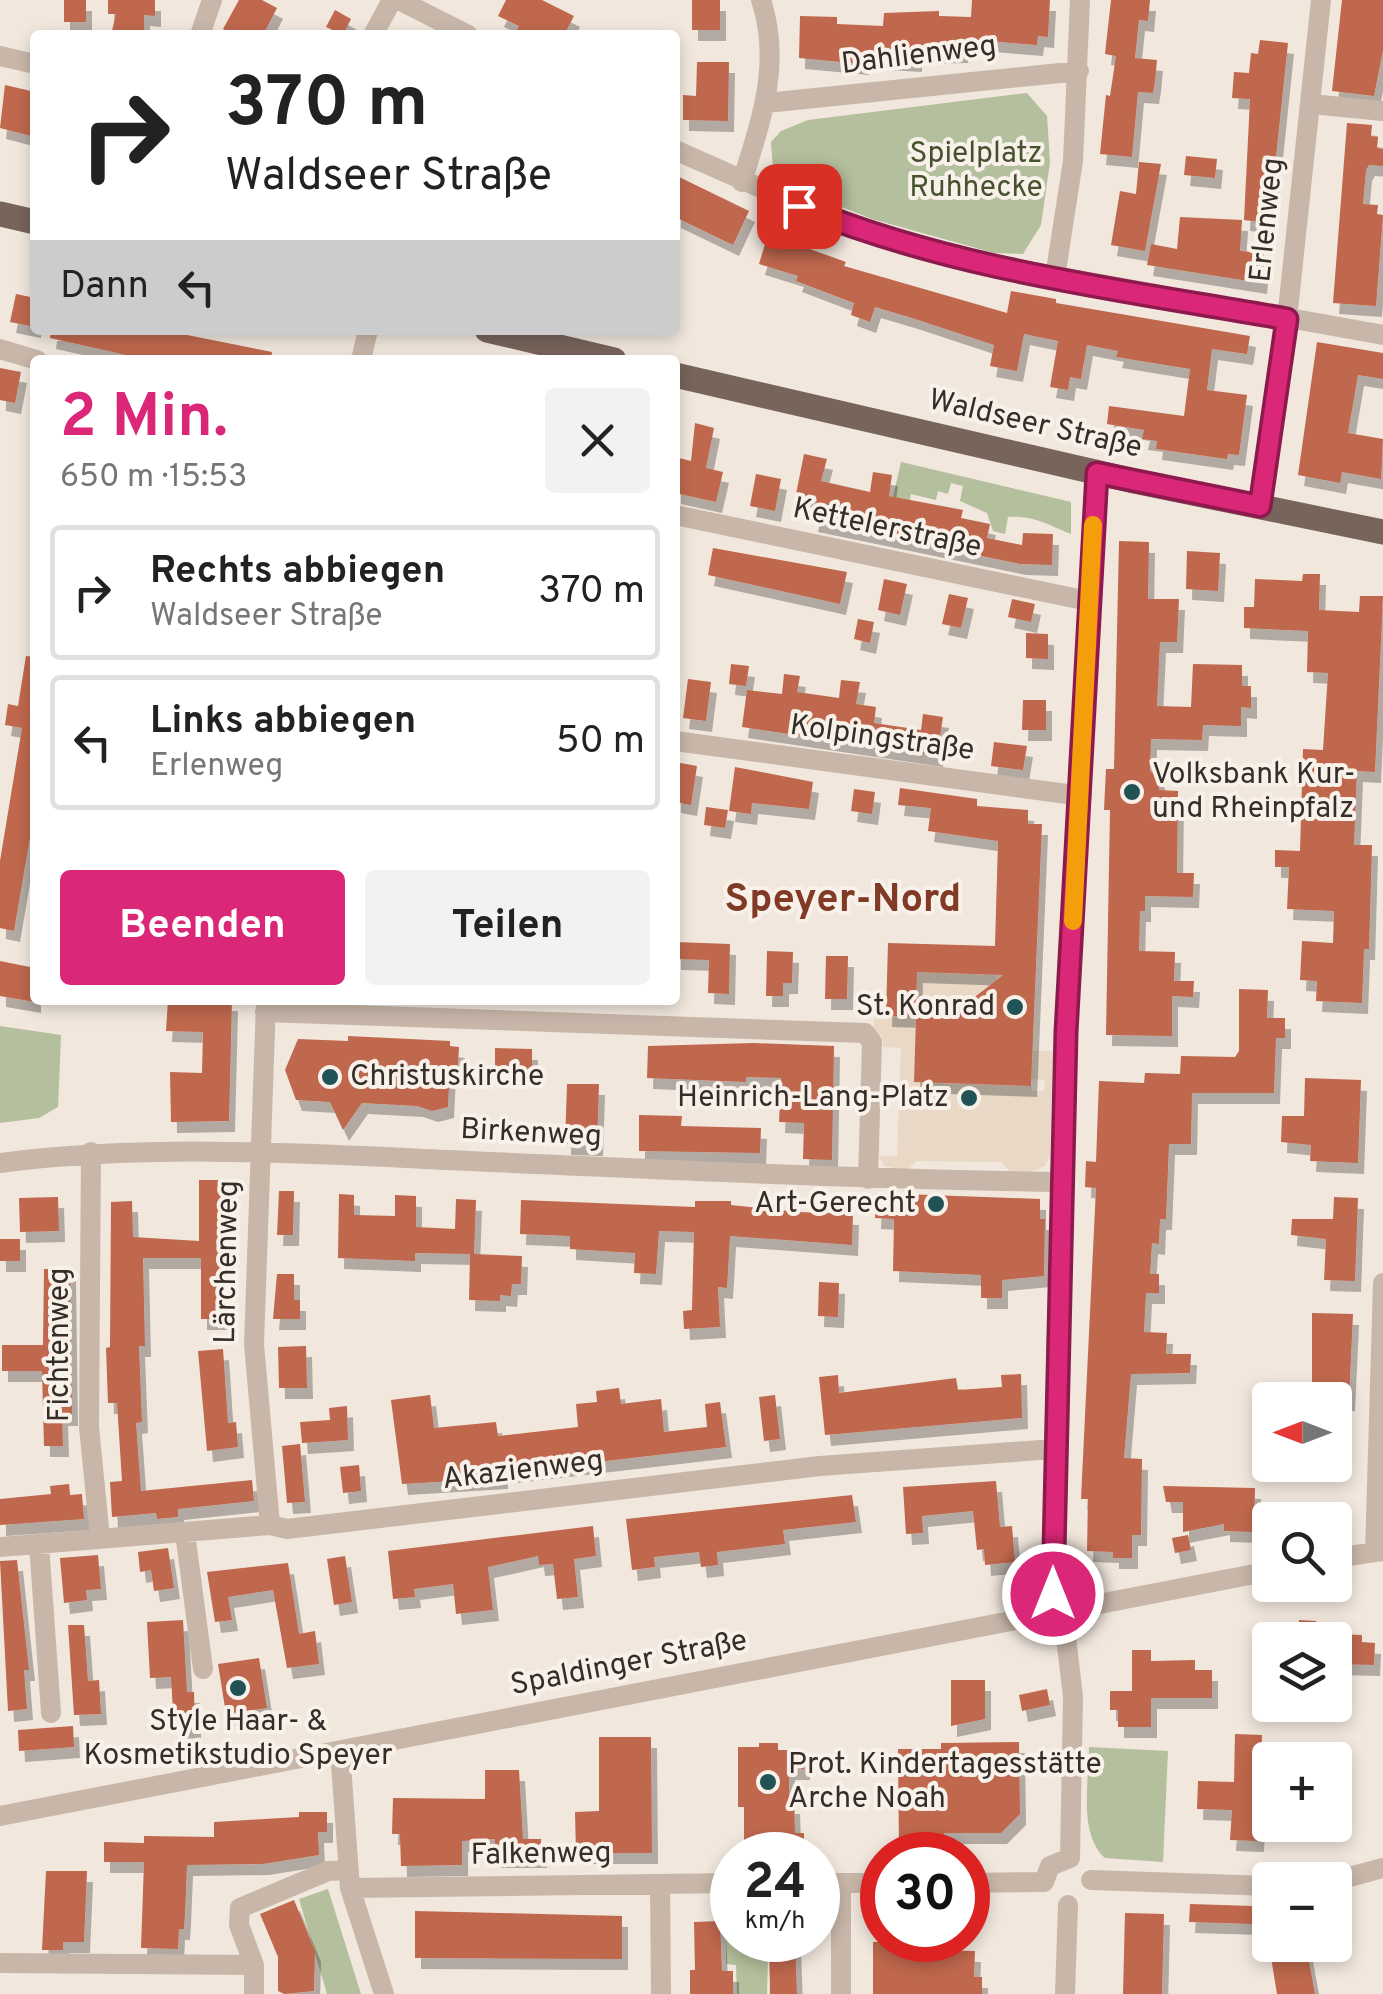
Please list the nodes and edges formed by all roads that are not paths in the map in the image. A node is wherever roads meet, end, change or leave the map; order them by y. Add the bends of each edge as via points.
1 (212, 0) edge
2 (396, 0) edge
3 (761, 0) edge
4 (1080, 0) edge
5 (1322, 0) edge
6 (202, 30) edge
7 (376, 30) edge
8 (458, 30) edge
9 (0, 56) edge
10 (30, 63) edge
11 (1079, 71) junction
12 (766, 103) junction
13 (1311, 104) junction
14 (1383, 111) edge
15 (680, 152) edge
16 (742, 182) junction
17 (0, 214) edge
18 (30, 221) edge
19 (1055, 277) junction
20 (1287, 319) junction
21 (508, 335) edge
22 (1383, 336) edge
23 (0, 349) edge
24 (593, 355) edge
25 (30, 358) edge
26 (680, 375) edge
27 (1097, 473) junction
28 (1260, 506) junction
29 (680, 516) edge
30 (1383, 532) edge
31 (1088, 601) junction
32 (680, 742) edge
33 (1082, 796) junction
34 (265, 1006) edge
35 (91, 1152) junction
36 (261, 1152) junction
37 (0, 1163) edge
38 (868, 1179) junction
39 (1060, 1182) junction
40 (1383, 1283) edge
41 (1054, 1449) junction
42 (270, 1526) junction
43 (185, 1533) junction
44 (100, 1538) junction
45 (39, 1544) junction
46 (0, 1547) edge
47 (1379, 1552) edge
48 (1352, 1556) edge
49 (1252, 1575) edge
50 (1060, 1612) junction
51 (203, 1669) dead end
52 (51, 1713) dead end
53 (340, 1750) junction
54 (0, 1816) edge
55 (1070, 1858) junction
56 (1383, 1868) edge
57 (1352, 1876) edge
58 (349, 1879) junction
59 (1091, 1880) junction
60 (1044, 1882) junction
61 (840, 1883) joint
62 (860, 1883) edge
63 (990, 1883) edge
64 (660, 1884) junction
65 (710, 1884) edge
66 (1252, 1885) edge
67 (1068, 1905) junction
68 (0, 1963) edge
69 (254, 1966) junction
70 (254, 1994) edge
71 (384, 1994) edge
72 (661, 1994) edge
73 (841, 1994) edge
74 (1065, 1994) edge

1 - 6 street
2 - 7 street
2 - 8 street
3 - 12 street via 772,49
4 - 11 street
5 - 13 street, Erlenweg
9 - 10 street
11 - 12 street, Dahlienweg
11 - 19 street
12 - 16 street
13 - 14 street
13 - 20 street, Erlenweg
15 - 16 street
16 - 19 street via 856,230
17 - 18 main road
19 - 20 street
20 - 22 street
20 - 28 street, Erlenweg
21 - 24 main road
23 - 25 street
26 - 27 main road, Waldseer Straße
27 - 28 main road, Waldseer Straße
27 - 31 street
28 - 30 main road, Waldseer Straße
29 - 31 street, Kettelerstraße
31 - 33 street
32 - 33 street, Kolpingstraße
33 - 39 street
34 - 36 street, Lärchenweg
34 - 38 street via 865,1033 872,1042
35 - 36 street, Birkenweg
35 - 37 street, Birkenweg
35 - 44 street, Fichtenweg via 89,1427
36 - 38 street, Birkenweg
36 - 42 street, Lärchenweg via 254,1344
38 - 39 street, Birkenweg
39 - 41 street
40 - 47 street
41 - 42 street, Akazienweg via 820,1466
41 - 50 street via 1052,1584
42 - 43 street, Akazienweg
43 - 44 street, Akazienweg
43 - 51 street
44 - 45 street, Akazienweg
45 - 46 street, Akazienweg
45 - 52 street
47 - 48 street
49 - 50 street, Spaldinger Straße
50 - 53 street, Spaldinger Straße
50 - 55 street via 1072,1696
53 - 54 street, Spaldinger Straße
53 - 58 street
55 - 59 street via 1086,1867
55 - 60 street via 1050,1866
56 - 57 street
58 - 64 street, Falkenweg
58 - 69 street, Falkenweg via 328,1872 244,1904 238,1917
58 - 71 street
59 - 66 street
59 - 67 street via 1088,1894
60 - 63 street
60 - 67 street via 1051,1898
61 - 62 street
61 - 73 street
64 - 65 street, Falkenweg
64 - 72 street
67 - 74 street
68 - 69 street
69 - 70 street, Falkenweg

